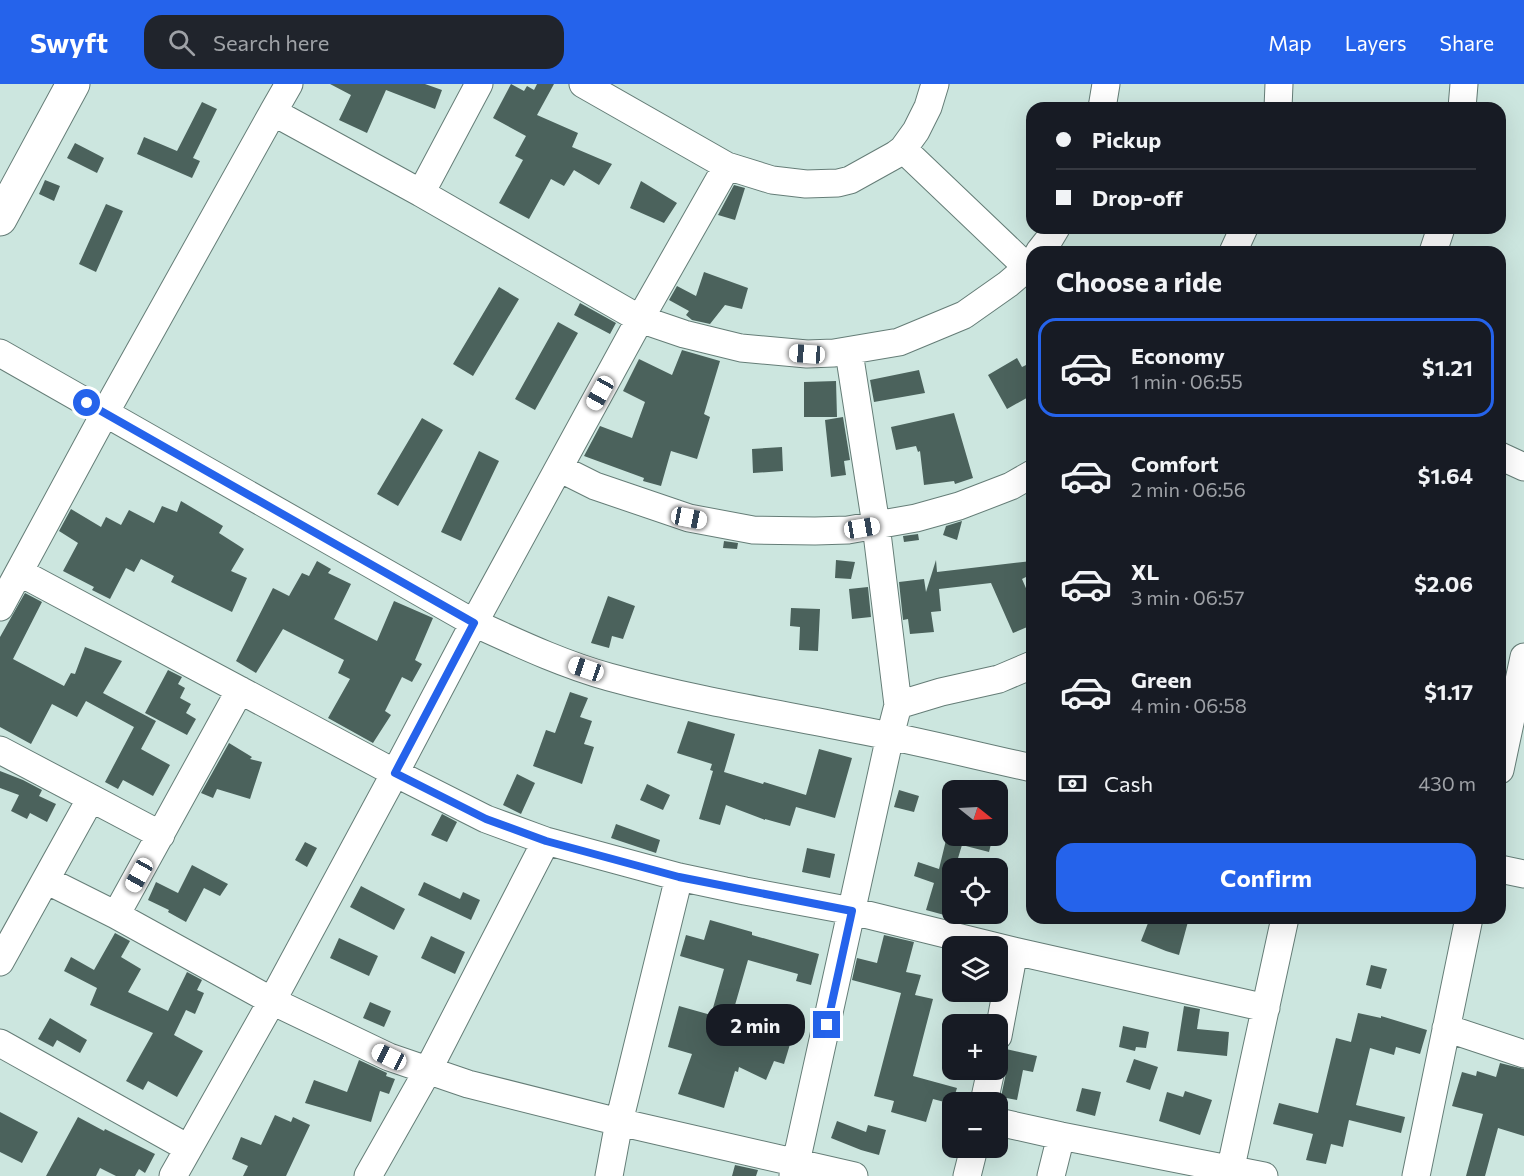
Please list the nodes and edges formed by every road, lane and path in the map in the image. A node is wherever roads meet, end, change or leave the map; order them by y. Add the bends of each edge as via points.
1 (73, 84) edge
2 (289, 84) edge
3 (479, 84) edge
4 (583, 84) edge
5 (935, 84) edge
6 (1106, 84) edge
7 (1279, 84) edge
8 (1464, 84) edge
9 (1103, 102) edge
10 (1278, 102) edge
11 (1462, 102) edge
12 (273, 112) junction
13 (903, 149) junction
14 (727, 166) junction
15 (420, 193) junction
16 (0, 219) edge
17 (1026, 257) edge
18 (1026, 269) edge
19 (640, 319) junction
20 (849, 352) junction
21 (0, 353) edge
22 (105, 413) junction
23 (1506, 458) edge
24 (1524, 466) edge
25 (559, 468) junction
26 (1026, 477) edge
27 (876, 525) junction
28 (19, 572) junction
29 (0, 607) edge
30 (474, 623) junction
31 (1524, 657) edge
32 (1026, 668) edge
33 (1521, 688) edge
34 (240, 690) junction
35 (898, 705) junction
36 (890, 736) junction
37 (1506, 747) edge
38 (0, 750) edge
39 (1026, 767) edge
40 (395, 773) junction
41 (91, 798) junction
42 (161, 835) junction
43 (546, 841) junction
44 (1506, 870) edge
45 (1524, 874) edge
46 (679, 877) junction
47 (46, 880) junction
48 (852, 911) junction
49 (116, 915) junction
50 (1284, 924) edge
51 (1468, 924) edge
52 (1014, 951) junction
53 (0, 962) edge
54 (272, 1001) junction
55 (1266, 1008) junction
56 (1002, 1014) edge
57 (1446, 1028) junction
58 (0, 1043) edge
59 (1524, 1054) edge
60 (428, 1070) junction
61 (619, 1122) junction
62 (1008, 1124) edge
63 (1060, 1136) junction
64 (188, 1148) junction
65 (972, 1158) edge
66 (794, 1169) edge
67 (1230, 1172) edge
68 (173, 1176) edge
69 (368, 1176) edge
70 (609, 1176) edge
71 (854, 1176) edge
72 (967, 1176) edge
73 (1051, 1176) edge
74 (1264, 1176) edge
75 (1416, 1176) edge

1 - 16 main road
2 - 12 street
3 - 15 street
4 - 14 street
5 - 13 street via 928,107
6 - 9 street
7 - 10 street
8 - 11 street
12 - 15 street
12 - 22 street
13 - 14 street via 838,183 772,180
13 - 17 street
14 - 19 street
15 - 19 street
18 - 20 street via 964,315 899,342
19 - 20 street via 741,348 807,354
19 - 25 street
20 - 27 street
21 - 22 street
22 - 28 street
22 - 30 street
23 - 24 street
25 - 27 street via 595,486 689,518 753,530 837,530
25 - 30 street
26 - 27 street via 958,506
27 - 35 street
28 - 29 street
28 - 34 street
30 - 36 street via 541,654 608,677
30 - 40 street
31 - 33 street
32 - 35 street via 999,679
33 - 37 street
34 - 40 street
34 - 42 street
35 - 36 street
36 - 39 street
36 - 48 street
38 - 41 street
40 - 43 street via 486,819
40 - 54 street
41 - 42 street
41 - 47 street
42 - 49 street
43 - 46 street
43 - 60 street
44 - 45 street
46 - 48 street
46 - 61 street
47 - 49 street
47 - 53 street
48 - 52 street
48 - 66 street
49 - 54 street
50 - 55 street
51 - 57 street
52 - 55 street
52 - 56 street
54 - 60 street via 389,1057
54 - 64 street
55 - 67 street
57 - 59 street
57 - 75 street
58 - 64 street
60 - 61 street via 468,1084
60 - 69 street
61 - 66 street
61 - 70 street
62 - 63 street
63 - 67 street
63 - 73 street
64 - 68 street
65 - 72 street
66 - 71 street
67 - 74 street

